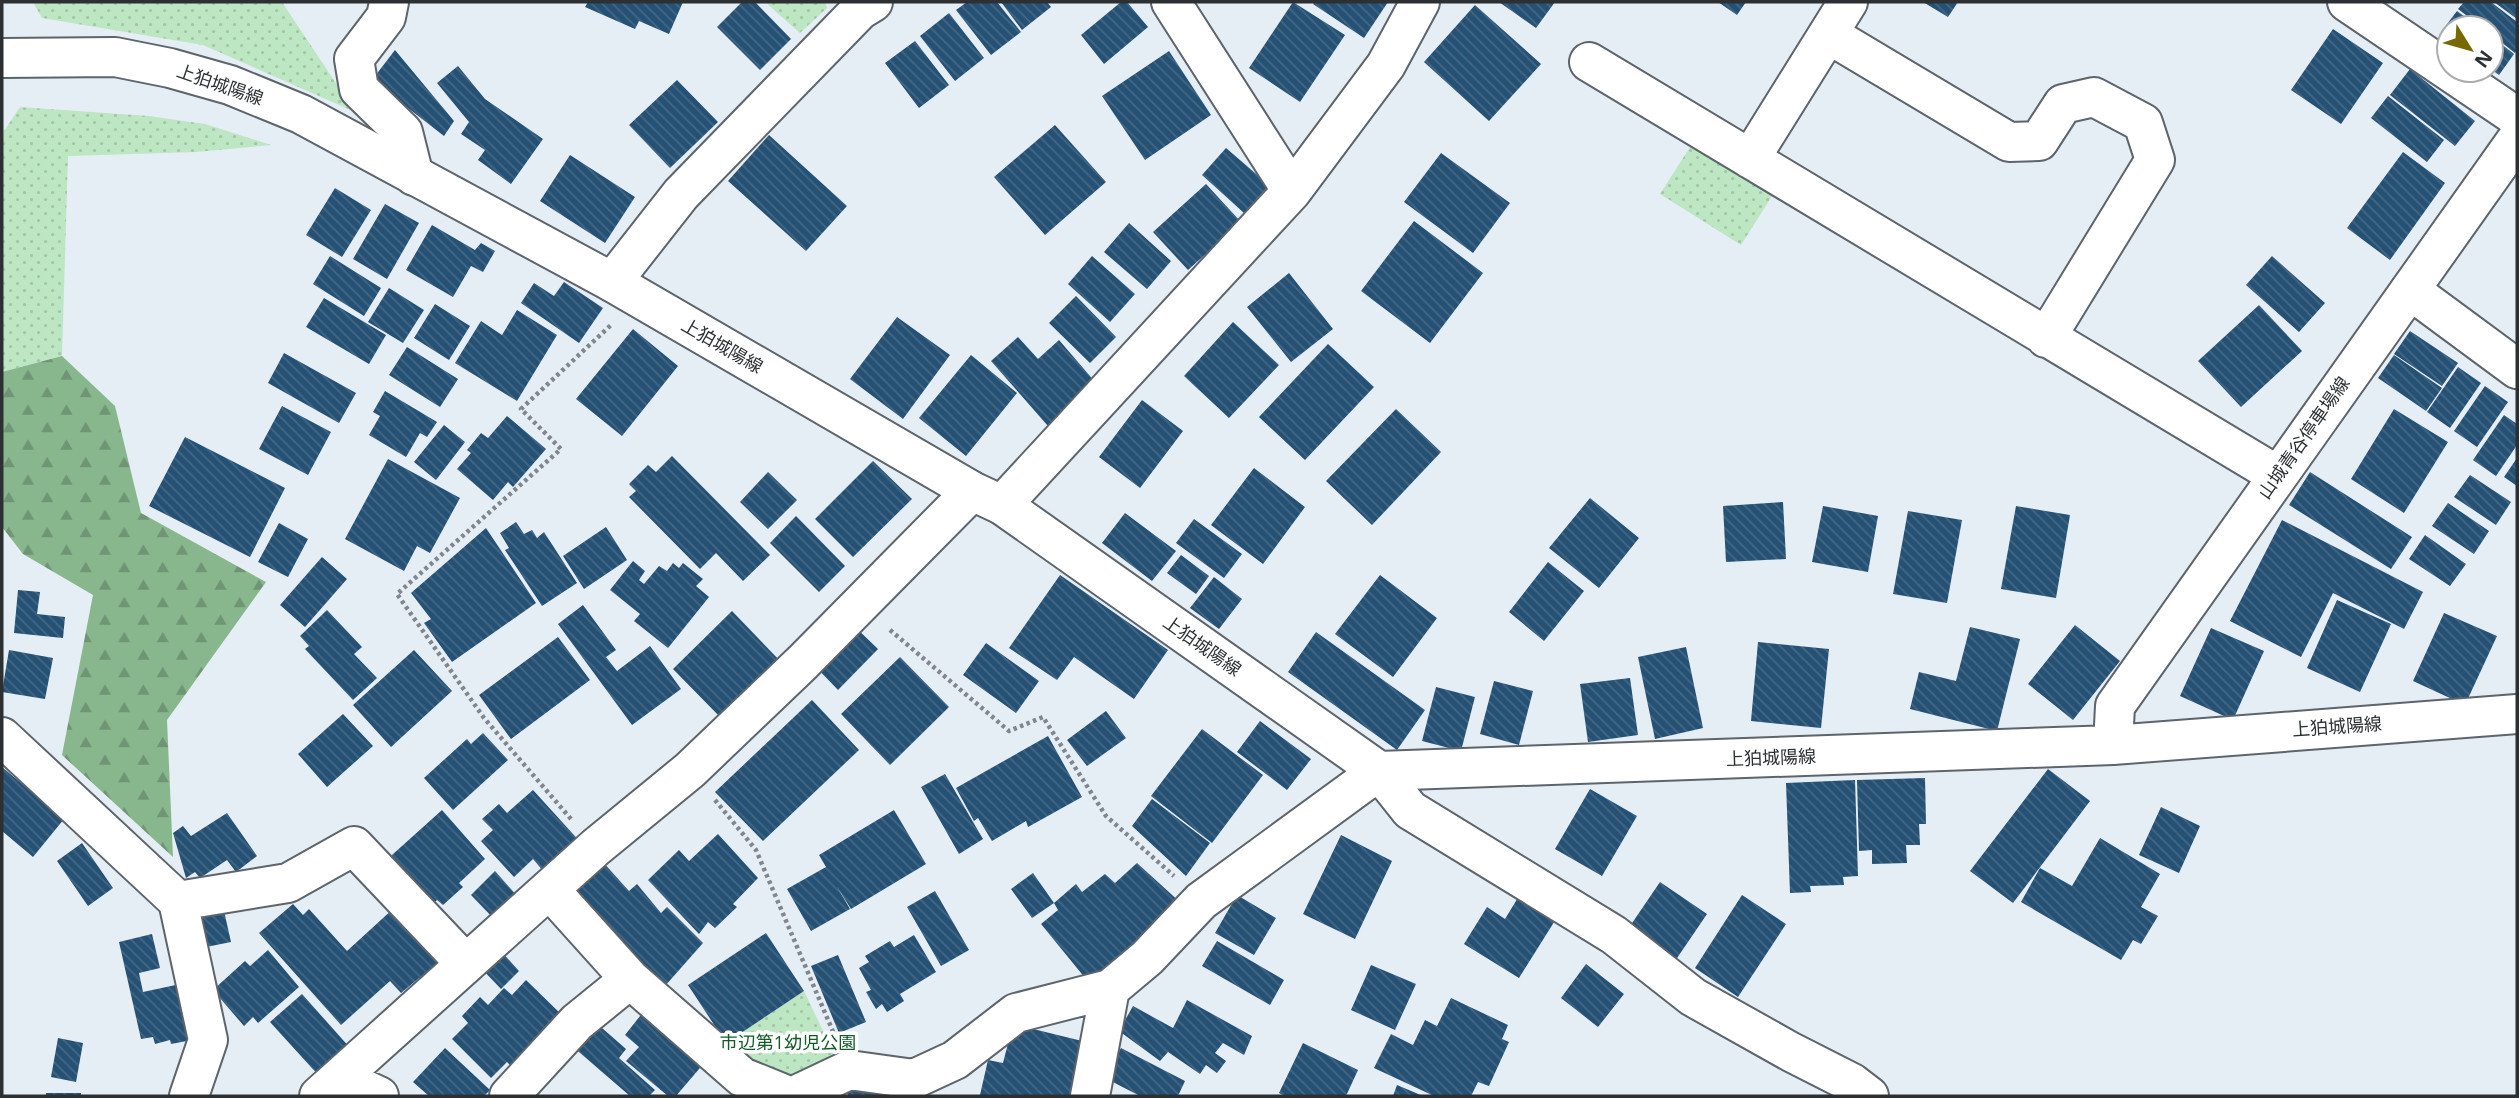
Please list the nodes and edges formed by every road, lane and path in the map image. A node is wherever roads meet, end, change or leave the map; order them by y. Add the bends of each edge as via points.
1 (389, 2) edge
2 (1171, 2) edge
3 (1420, 2) edge
4 (1848, 2) edge
5 (2347, 2) edge
6 (863, 4) edge
7 (1828, 34) junction
8 (2, 58) edge
9 (1589, 62) dead end
10 (2517, 117) edge
11 (2517, 139) edge
12 (1750, 159) junction
13 (414, 176) junction
14 (1292, 191) junction
15 (626, 290) junction
16 (2410, 290) junction
17 (2046, 338) junction
18 (2517, 369) edge
19 (2277, 475) junction
20 (987, 498) junction
21 (860, 604) junction
22 (2517, 713) edge
23 (2, 737) edge
24 (2112, 745) junction
25 (690, 770) junction
26 (1379, 771) junction
27 (596, 847) junction
28 (549, 889) junction
29 (178, 901) junction
30 (1201, 901) junction
31 (466, 964) junction
32 (630, 979) junction
33 (1110, 989) junction
34 (849, 1070) junction
35 (333, 1090) edge
36 (189, 1096) edge
37 (379, 1096) edge
38 (509, 1096) edge
39 (791, 1096) edge
40 (1090, 1096) edge
41 (1869, 1096) edge

1 - 13 street via 386,17 354,59 359,89 403,132
2 - 14 street
3 - 14 street via 1386,65
4 - 7 street
5 - 10 street
6 - 15 street via 681,194
7 - 12 street
7 - 17 street via 2009,142 2039,141 2063,104 2094,97 2143,123 2155,160
8 - 13 street, 上狛城陽線 via 115,57 230,85 302,114
9 - 12 street
11 - 16 street, 山城青谷停車場線
12 - 17 street
13 - 15 street, 上狛城陽線
14 - 20 street
15 - 20 street, 上狛城陽線
15 - 27 path via 521,409 561,449 397,594 484,719
16 - 18 street
16 - 19 street, 山城青谷停車場線
17 - 19 street
19 - 24 street, 山城青谷停車場線 via 2115,706
20 - 21 street
20 - 26 street, 上狛城陽線
21 - 25 street
21 - 30 path via 1009,731 1043,717 1107,816
22 - 24 street, 上狛城陽線
23 - 29 street
24 - 26 street, 上狛城陽線
25 - 27 street
25 - 34 path via 756,850
26 - 30 street
26 - 41 street via 1410,810 1614,934 1693,997
27 - 28 street
28 - 31 street
28 - 32 street
29 - 31 street via 288,883 354,846
29 - 36 street via 208,1040
30 - 33 street
31 - 35 street
32 - 38 street via 577,1022
32 - 39 street via 742,1077
33 - 34 street via 1016,1013 956,1060 914,1079
33 - 40 street
34 - 39 street
35 - 37 street

